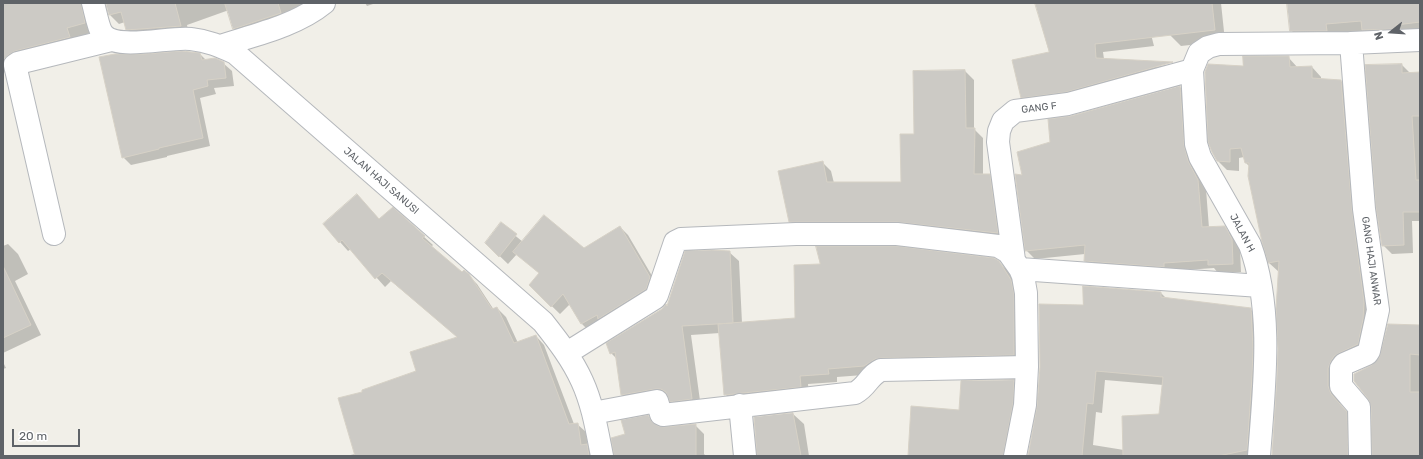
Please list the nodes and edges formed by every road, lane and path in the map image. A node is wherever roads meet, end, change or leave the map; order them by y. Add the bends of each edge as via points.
1 (93, 3) edge
2 (324, 3) edge
3 (111, 40) junction
4 (1420, 40) edge
5 (1351, 43) junction
6 (220, 46) junction
7 (1192, 70) junction
8 (54, 234) dead end
9 (1017, 265) junction
10 (1260, 286) junction
11 (567, 353) junction
12 (1027, 367) junction
13 (740, 405) junction
14 (593, 413) junction
15 (602, 456) edge
16 (745, 456) edge
17 (1015, 456) edge
18 (1259, 456) edge
19 (1360, 456) edge

1 - 3 street via 101,32
2 - 6 street via 296,21
3 - 6 street, JALAN HAJI SANUSI via 122,42 190,38
3 - 8 street, JALAN HAJI SANUSI via 15,65
4 - 5 street
5 - 7 street, JALAN H via 1219,44 1199,53
5 - 19 street, GANG HAJI ANWAR via 1364,209 1378,310 1369,351 1341,368 1342,386 1359,407
6 - 11 street, JALAN HAJI SANUSI via 235,53 543,322
7 - 9 street, GANG F via 1068,104 1015,111 1003,121 998,142
7 - 10 street, JALAN H via 1196,144 1200,158 1250,245
9 - 10 street
9 - 11 street via 1008,252 998,246 897,234 796,234 681,239 675,242 655,298
9 - 12 street, GANG F via 1023,276 1026,293
10 - 18 street, JALAN H via 1265,376
11 - 14 street, JALAN HAJI SANUSI via 583,382
12 - 13 street via 881,370 874,373 863,389 855,393
12 - 17 street, GANG F via 1025,405
13 - 14 street via 663,415 656,400
13 - 16 street
14 - 15 street, JALAN HAJI SANUSI

